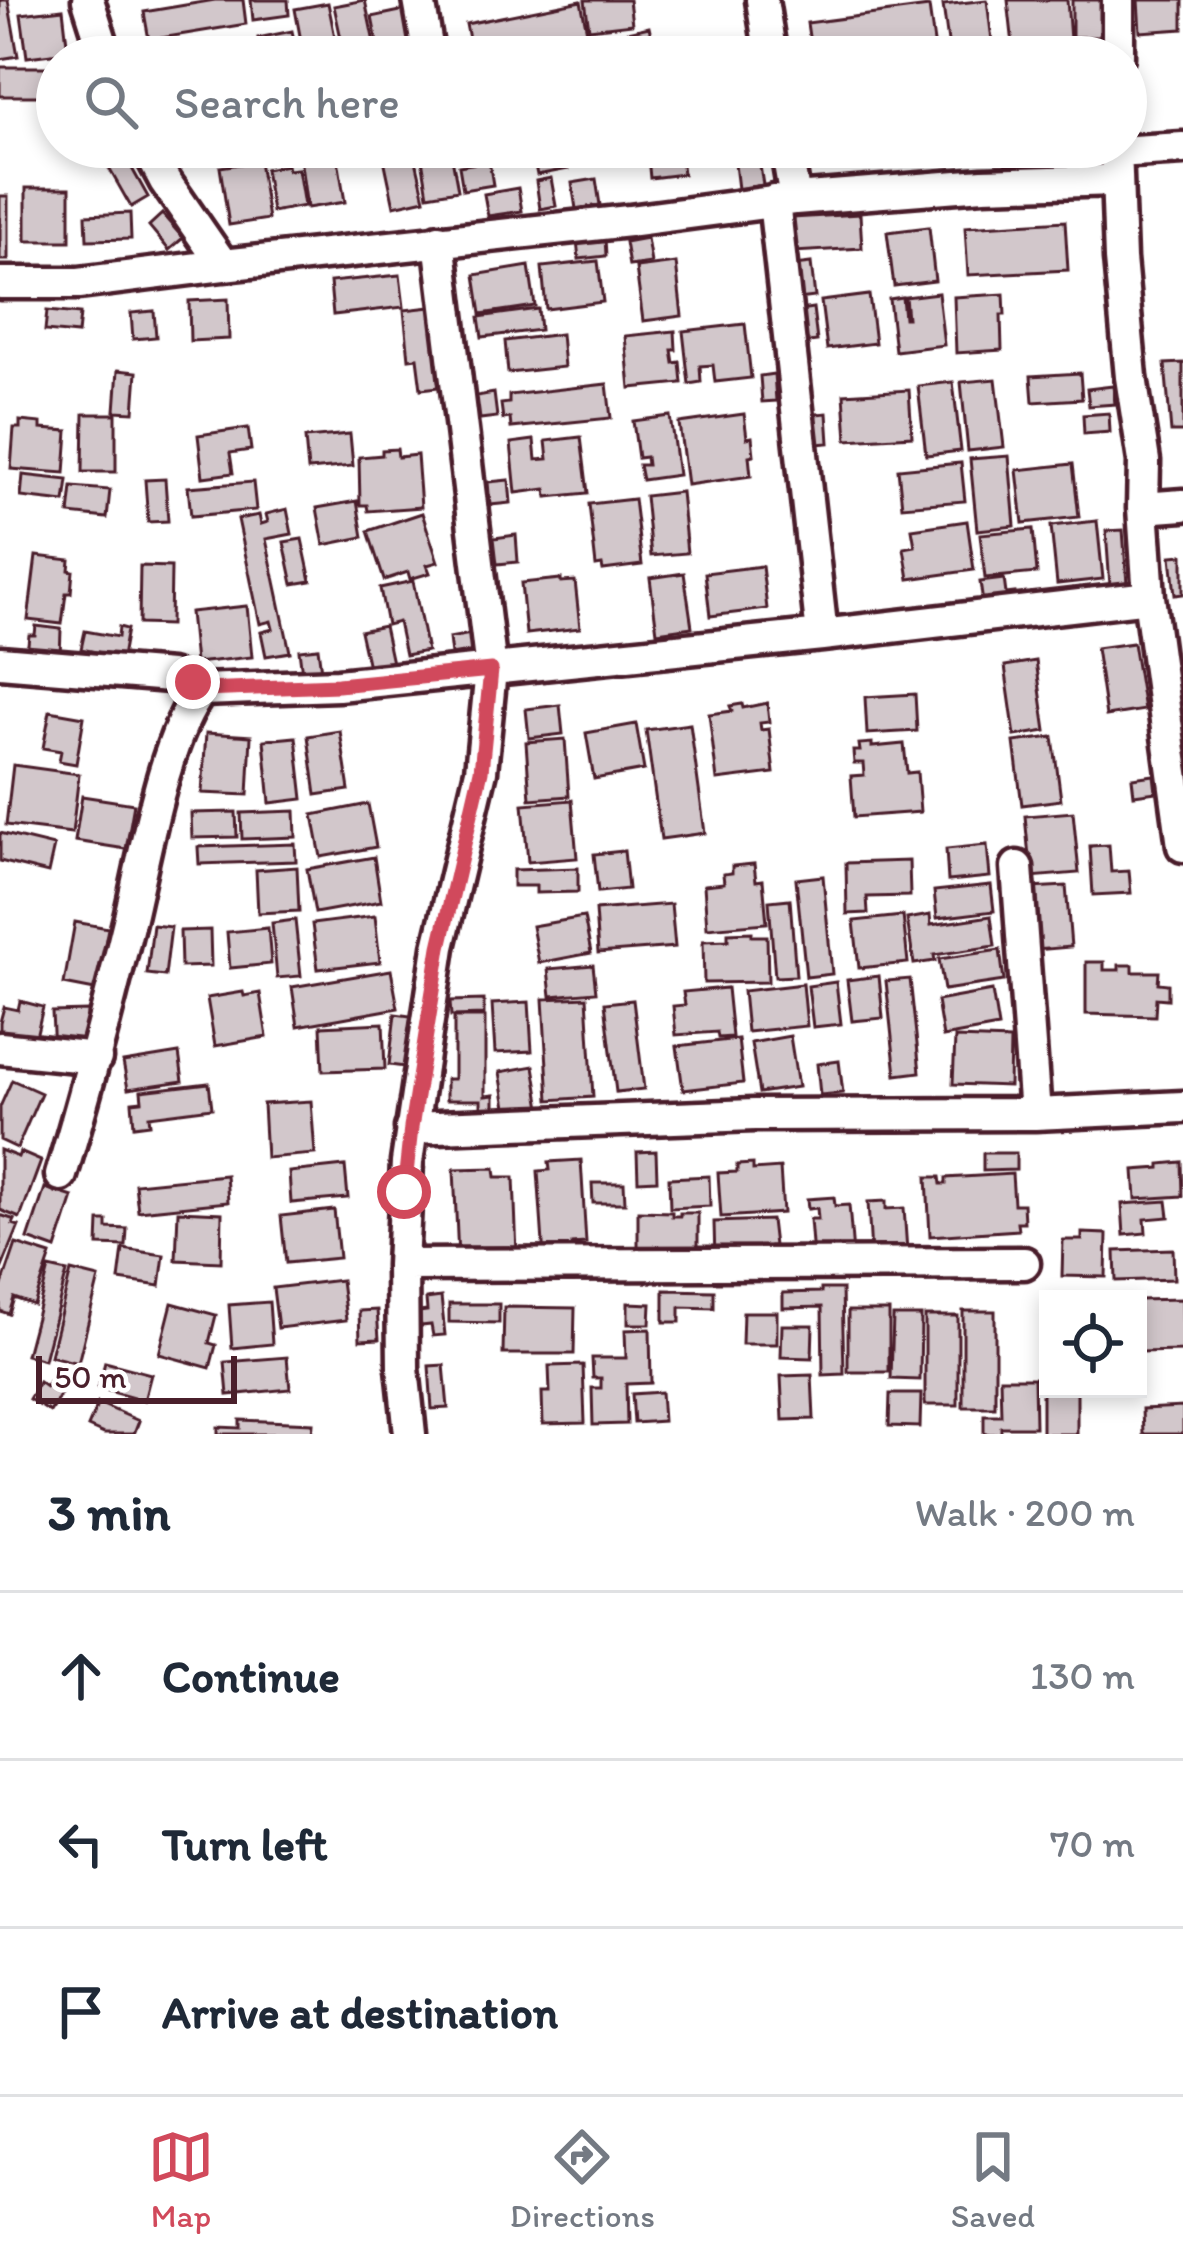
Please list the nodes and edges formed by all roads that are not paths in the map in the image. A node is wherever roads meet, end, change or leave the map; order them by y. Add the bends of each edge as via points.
1 (88, 0) edge
2 (418, 0) edge
3 (762, 0) edge
4 (1118, 0) edge
5 (99, 36) edge
6 (425, 36) edge
7 (768, 36) edge
8 (1118, 36) edge
9 (1183, 148) edge
10 (1147, 154) edge
11 (158, 168) edge
12 (785, 168) edge
13 (1072, 168) edge
14 (1116, 168) edge
15 (784, 200) junction
16 (439, 240) junction
17 (224, 266) junction
18 (0, 284) edge
19 (1183, 506) edge
20 (1143, 508) junction
21 (1149, 597) junction
22 (822, 635) junction
23 (0, 662) edge
24 (491, 670) junction
25 (202, 690) junction
26 (1183, 846) edge
27 (1017, 867) dead end
28 (0, 1048) edge
29 (96, 1058) junction
30 (1183, 1107) edge
31 (1035, 1114) junction
32 (411, 1128) junction
33 (61, 1175) dead end
34 (1024, 1263) dead end
35 (402, 1265) junction
36 (410, 1434) edge

1 - 5 street
2 - 6 street
3 - 7 street
4 - 8 street
9 - 10 street
11 - 17 street
12 - 15 street
13 - 15 street via 983,184
14 - 20 street
15 - 16 street
15 - 22 street
16 - 17 street
16 - 24 street
17 - 18 street
19 - 20 street
20 - 21 street
21 - 22 street
21 - 26 street
22 - 24 street
23 - 25 street via 181,678
24 - 25 street
24 - 32 street via 481,771 440,947
25 - 29 street via 164,779
27 - 31 street
28 - 29 street
29 - 33 street
30 - 31 street
31 - 32 street
32 - 35 street
34 - 35 street
35 - 36 street

